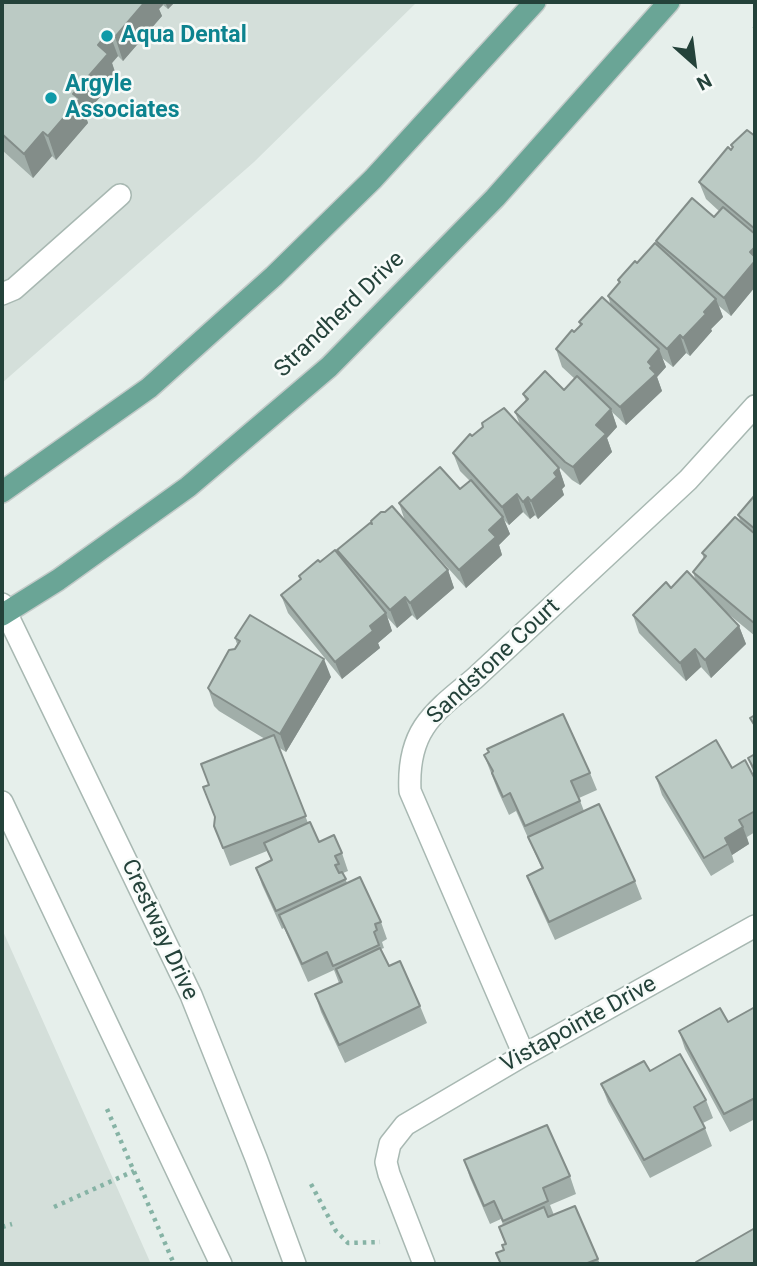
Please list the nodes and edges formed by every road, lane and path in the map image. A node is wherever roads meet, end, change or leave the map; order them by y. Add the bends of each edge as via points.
1 (535, 2) edge
2 (669, 2) edge
3 (120, 195) dead end
4 (2, 294) edge
5 (755, 406) edge
6 (2, 492) edge
7 (3, 610) edge
8 (2, 802) edge
9 (755, 926) edge
10 (524, 1055) junction
11 (134, 1171) dead end
12 (311, 1184) dead end
13 (54, 1207) dead end
14 (12, 1224) dead end
15 (2, 1227) edge
16 (409, 1228) junction
17 (221, 1264) edge
18 (295, 1264) edge
19 (424, 1264) edge

1 - 6 main road via 373,179 274,276 149,388
2 - 7 main road, Strandherd Drive via 495,198 329,367 188,487 58,580
3 - 4 street via 14,289
5 - 10 street, Sandstone Court via 688,481 439,708 415,739 410,791
7 - 18 street, Crestway Drive via 191,995
8 - 17 street
9 - 10 street, Vistapointe Drive
10 - 16 street, Vistapointe Drive via 405,1125 390,1144 388,1174
11 - 13 path
12 - 16 path via 336,1231 348,1243 377,1243
14 - 15 path
16 - 19 street

